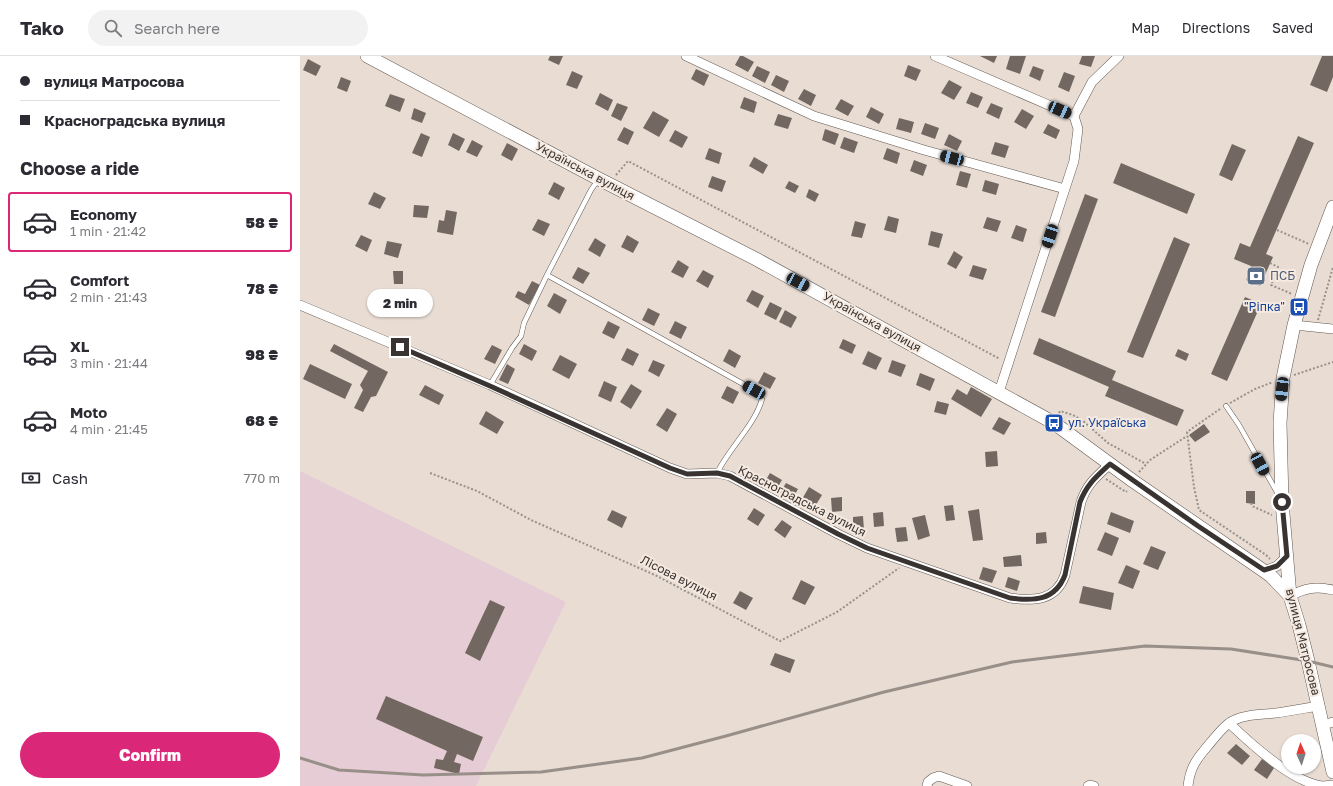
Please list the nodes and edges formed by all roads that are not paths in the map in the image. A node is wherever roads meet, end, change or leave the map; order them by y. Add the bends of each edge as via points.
1 (367, 56) edge
2 (686, 56) edge
3 (935, 56) edge
4 (1119, 56) edge
5 (1074, 116) junction
6 (604, 181) junction
7 (1065, 189) junction
8 (1333, 207) edge
9 (547, 275) junction
10 (300, 305) edge
11 (1294, 325) junction
12 (1333, 329) edge
13 (490, 386) junction
14 (999, 392) junction
15 (1226, 406) road end
16 (1110, 464) junction
17 (717, 473) junction
18 (1282, 502) junction
19 (1287, 556) junction
20 (1264, 570) junction
21 (1333, 590) edge
22 (1290, 596) junction
23 (1319, 706) junction
24 (1229, 723) junction
25 (1328, 724) edge
26 (1333, 772) edge
27 (1333, 785) edge
28 (927, 786) edge
29 (967, 786) edge
30 (1088, 786) edge
31 (1094, 786) edge
32 (1188, 786) edge
33 (1322, 786) edge

1 - 6 street, Українська вулиця
2 - 7 street via 814,116
3 - 5 street
4 - 5 street via 1092,82
5 - 7 street via 1078,129 1074,161
6 - 9 lane via 592,190
6 - 14 street, Українська вулиця via 756,259
7 - 14 street
8 - 11 street, вулиця Матросова via 1317,248
9 - 13 lane via 524,323 521,336
9 - 17 lane via 754,390 762,399
10 - 13 street, Красноградська вулиця
11 - 12 street
11 - 18 street, вулиця Матросова via 1283,378 1281,405
13 - 17 street, Красноградська вулиця via 670,468 687,474
14 - 16 street, Українська вулиця via 1054,423
15 - 18 lane
16 - 17 street, Красноградська вулиця via 1087,486 1080,502 1062,585 1047,596 1023,599 1010,598 867,548 730,476
16 - 20 street, Українська вулиця via 1129,486
18 - 19 street, вулиця Матросова
19 - 20 street via 1277,566
19 - 22 street, вулиця Матросова
20 - 22 street, Українська вулиця
21 - 22 street via 1314,588
22 - 23 street, вулиця Матросова
23 - 24 street via 1258,714
23 - 25 street, вулиця Матросова
24 - 32 street via 1194,763 1189,774
24 - 33 street via 1245,739 1288,771 1308,783
25 - 26 street, вулиця Матросова
27 - 33 street
28 - 29 street via 928,782 939,776
30 - 31 street

